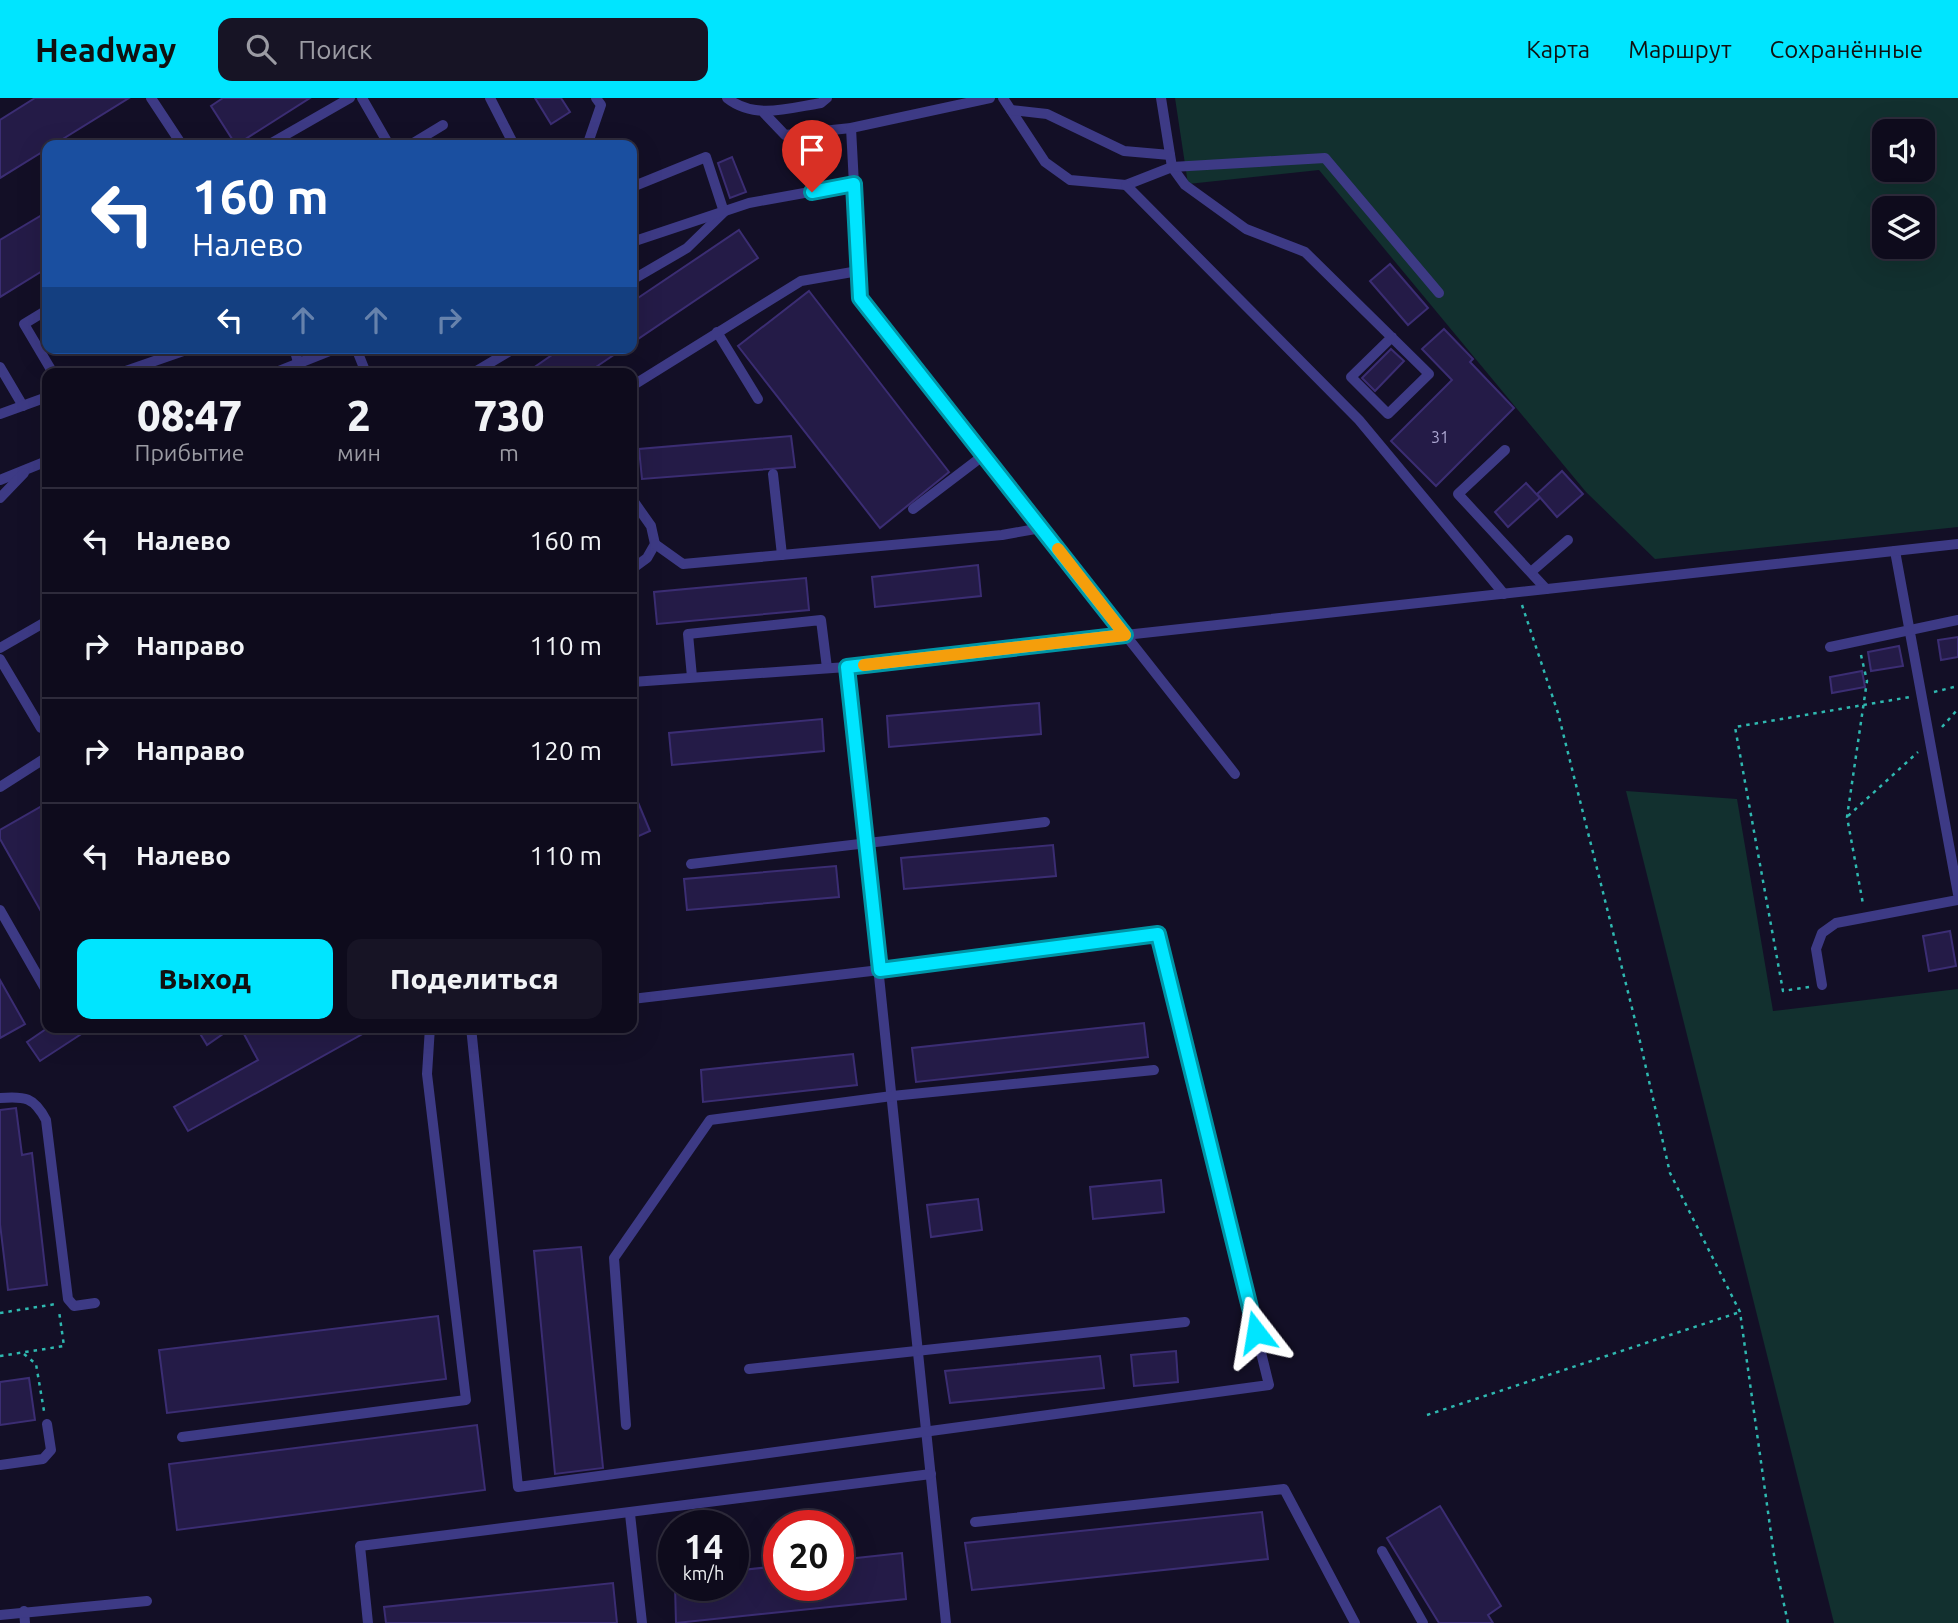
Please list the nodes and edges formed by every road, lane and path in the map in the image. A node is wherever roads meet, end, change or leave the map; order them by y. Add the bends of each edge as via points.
1 (151, 98) edge
2 (349, 98) edge
3 (362, 98) edge
4 (490, 98) edge
5 (596, 98) edge
6 (827, 98) edge
7 (990, 98) edge
8 (1003, 98) edge
9 (1161, 98) edge
10 (731, 99) edge
11 (1011, 110) junction
12 (764, 113) junction
13 (443, 125) dead end
14 (851, 128) junction
15 (179, 140) edge
16 (277, 140) edge
17 (386, 140) edge
18 (418, 140) edge
19 (511, 140) edge
20 (589, 140) edge
21 (1170, 155) junction
22 (1172, 167) junction
23 (854, 184) junction
24 (637, 185) edge
25 (1126, 186) junction
26 (724, 212) junction
27 (637, 240) edge
28 (858, 271) junction
29 (637, 277) edge
30 (1439, 293) dead end
31 (42, 313) edge
32 (717, 332) junction
33 (1392, 337) junction
34 (175, 354) edge
35 (326, 354) edge
36 (496, 354) edge
37 (0, 367) edge
38 (50, 368) edge
39 (134, 368) edge
40 (300, 368) edge
41 (479, 368) edge
42 (637, 383) edge
43 (42, 399) edge
44 (758, 399) dead end
45 (23, 406) junction
46 (0, 414) edge
47 (1505, 450) dead end
48 (984, 455) junction
49 (42, 463) edge
50 (27, 469) junction
51 (773, 474) dead end
52 (0, 480) edge
53 (0, 498) edge
54 (637, 506) edge
55 (913, 509) dead end
56 (1041, 528) junction
57 (1568, 540) dead end
58 (655, 544) junction
59 (1958, 544) edge
60 (1895, 551) junction
61 (782, 555) junction
62 (637, 565) edge
63 (1531, 572) junction
64 (1546, 589) junction
65 (1517, 592) junction
66 (1504, 594) junction
67 (1958, 620) edge
68 (42, 624) edge
69 (1909, 630) junction
70 (1125, 635) junction
71 (1858, 641) junction
72 (1830, 647) dead end
73 (0, 648) edge
74 (0, 659) edge
75 (847, 667) junction
76 (827, 668) junction
77 (692, 677) junction
78 (637, 682) edge
79 (1958, 687) edge
80 (1922, 695) junction
81 (1863, 705) junction
82 (1958, 709) edge
83 (41, 728) dead end
84 (1930, 741) junction
85 (42, 760) edge
86 (1235, 774) dead end
87 (0, 787) edge
88 (1847, 817) junction
89 (1045, 822) dead end
90 (865, 843) junction
91 (691, 864) dead end
92 (1958, 894) edge
93 (1958, 900) edge
94 (0, 910) edge
95 (1866, 918) junction
96 (880, 970) junction
97 (42, 983) edge
98 (1822, 985) joint
99 (637, 998) edge
100 (430, 1033) edge
101 (472, 1033) edge
102 (1154, 1070) dead end
103 (892, 1096) junction
104 (0, 1098) edge
105 (95, 1303) dead end
106 (1740, 1312) junction
107 (0, 1313) edge
108 (1185, 1322) dead end
109 (918, 1351) junction
110 (23, 1353) junction
111 (0, 1356) edge
112 (750, 1370) dead end
113 (1427, 1415) dead end
114 (47, 1424) joint
115 (626, 1425) dead end
116 (926, 1432) junction
117 (182, 1437) dead end
118 (0, 1465) edge
119 (931, 1474) junction
120 (630, 1514) junction
121 (975, 1522) dead end
122 (1382, 1551) dead end
123 (147, 1601) dead end
124 (24, 1611) junction
125 (0, 1615) edge
126 (25, 1623) edge
127 (368, 1623) edge
128 (642, 1623) edge
129 (946, 1623) edge
130 (1354, 1623) edge
131 (1423, 1623) edge
132 (1788, 1623) edge

1 - 15 lane
2 - 16 lane
3 - 17 lane
4 - 19 lane
5 - 20 lane via 601,105
6 - 12 lane
7 - 14 lane
8 - 11 lane
9 - 21 lane
10 - 12 lane
11 - 21 lane via 1047,114 1124,151
11 - 25 lane via 1045,162 1070,180
12 - 14 lane via 785,135
13 - 18 lane
14 - 23 lane
21 - 22 lane
22 - 25 lane
22 - 30 lane via 1325,158
22 - 33 lane via 1185,185 1246,229 1305,251
23 - 26 lane via 749,203
23 - 28 lane
24 - 26 lane via 706,157
25 - 66 lane via 1359,420
26 - 27 lane
26 - 29 lane via 687,248
28 - 32 lane via 801,281
28 - 48 lane via 860,298
31 - 38 lane via 24,324
32 - 42 lane
32 - 44 lane
33 - 33 lane via 1429,374 1388,414 1350,377
34 - 39 lane
35 - 40 lane
36 - 41 lane
37 - 45 lane
43 - 45 lane
45 - 46 lane
47 - 63 lane via 1458,494
48 - 55 lane
48 - 56 lane
49 - 50 lane
50 - 52 lane
50 - 53 lane
51 - 61 lane
54 - 58 lane via 651,526
56 - 61 lane
56 - 70 lane
57 - 63 lane
58 - 61 lane via 683,564
58 - 62 lane
59 - 60 lane
60 - 64 lane
60 - 69 lane
63 - 64 lane
64 - 65 lane
65 - 66 lane
65 - 106 path via 1558,713 1670,1173
66 - 70 lane
67 - 69 lane
68 - 73 lane
69 - 71 lane
69 - 80 lane
70 - 75 lane
70 - 86 lane
71 - 72 lane
71 - 81 path via 1867,681
74 - 83 lane
75 - 76 lane
75 - 90 lane
76 - 77 lane
76 - 77 lane via 821,620 688,634
77 - 78 lane
79 - 80 path
80 - 81 path
80 - 84 lane
81 - 88 path
81 - 98 path via 1735,727 1783,991
82 - 84 path
84 - 88 path
84 - 92 lane
85 - 87 lane
88 - 95 path
89 - 90 lane
90 - 91 lane
90 - 96 lane
93 - 95 lane
94 - 97 lane
95 - 98 lane via 1836,923 1822,933 1816,949
96 - 99 lane
96 - 103 lane
96 - 116 lane via 1158,934 1269,1385
100 - 117 lane via 427,1074 466,1400
101 - 116 lane via 518,1487
102 - 103 lane
103 - 109 lane
103 - 115 lane via 710,1120 614,1258
104 - 105 lane via 20,1096 37,1104 46,1120 68,1299 74,1306
106 - 113 path
106 - 132 path via 1775,1562
107 - 110 path via 58,1304 64,1346
108 - 109 lane
109 - 112 lane
109 - 116 lane
110 - 111 path
110 - 114 path via 36,1364
114 - 118 lane via 51,1450 43,1459
116 - 119 lane
119 - 120 lane
119 - 129 lane
120 - 127 lane via 360,1546
120 - 128 lane
121 - 130 lane via 1284,1489
122 - 131 lane
123 - 124 lane
124 - 125 lane
124 - 126 lane

